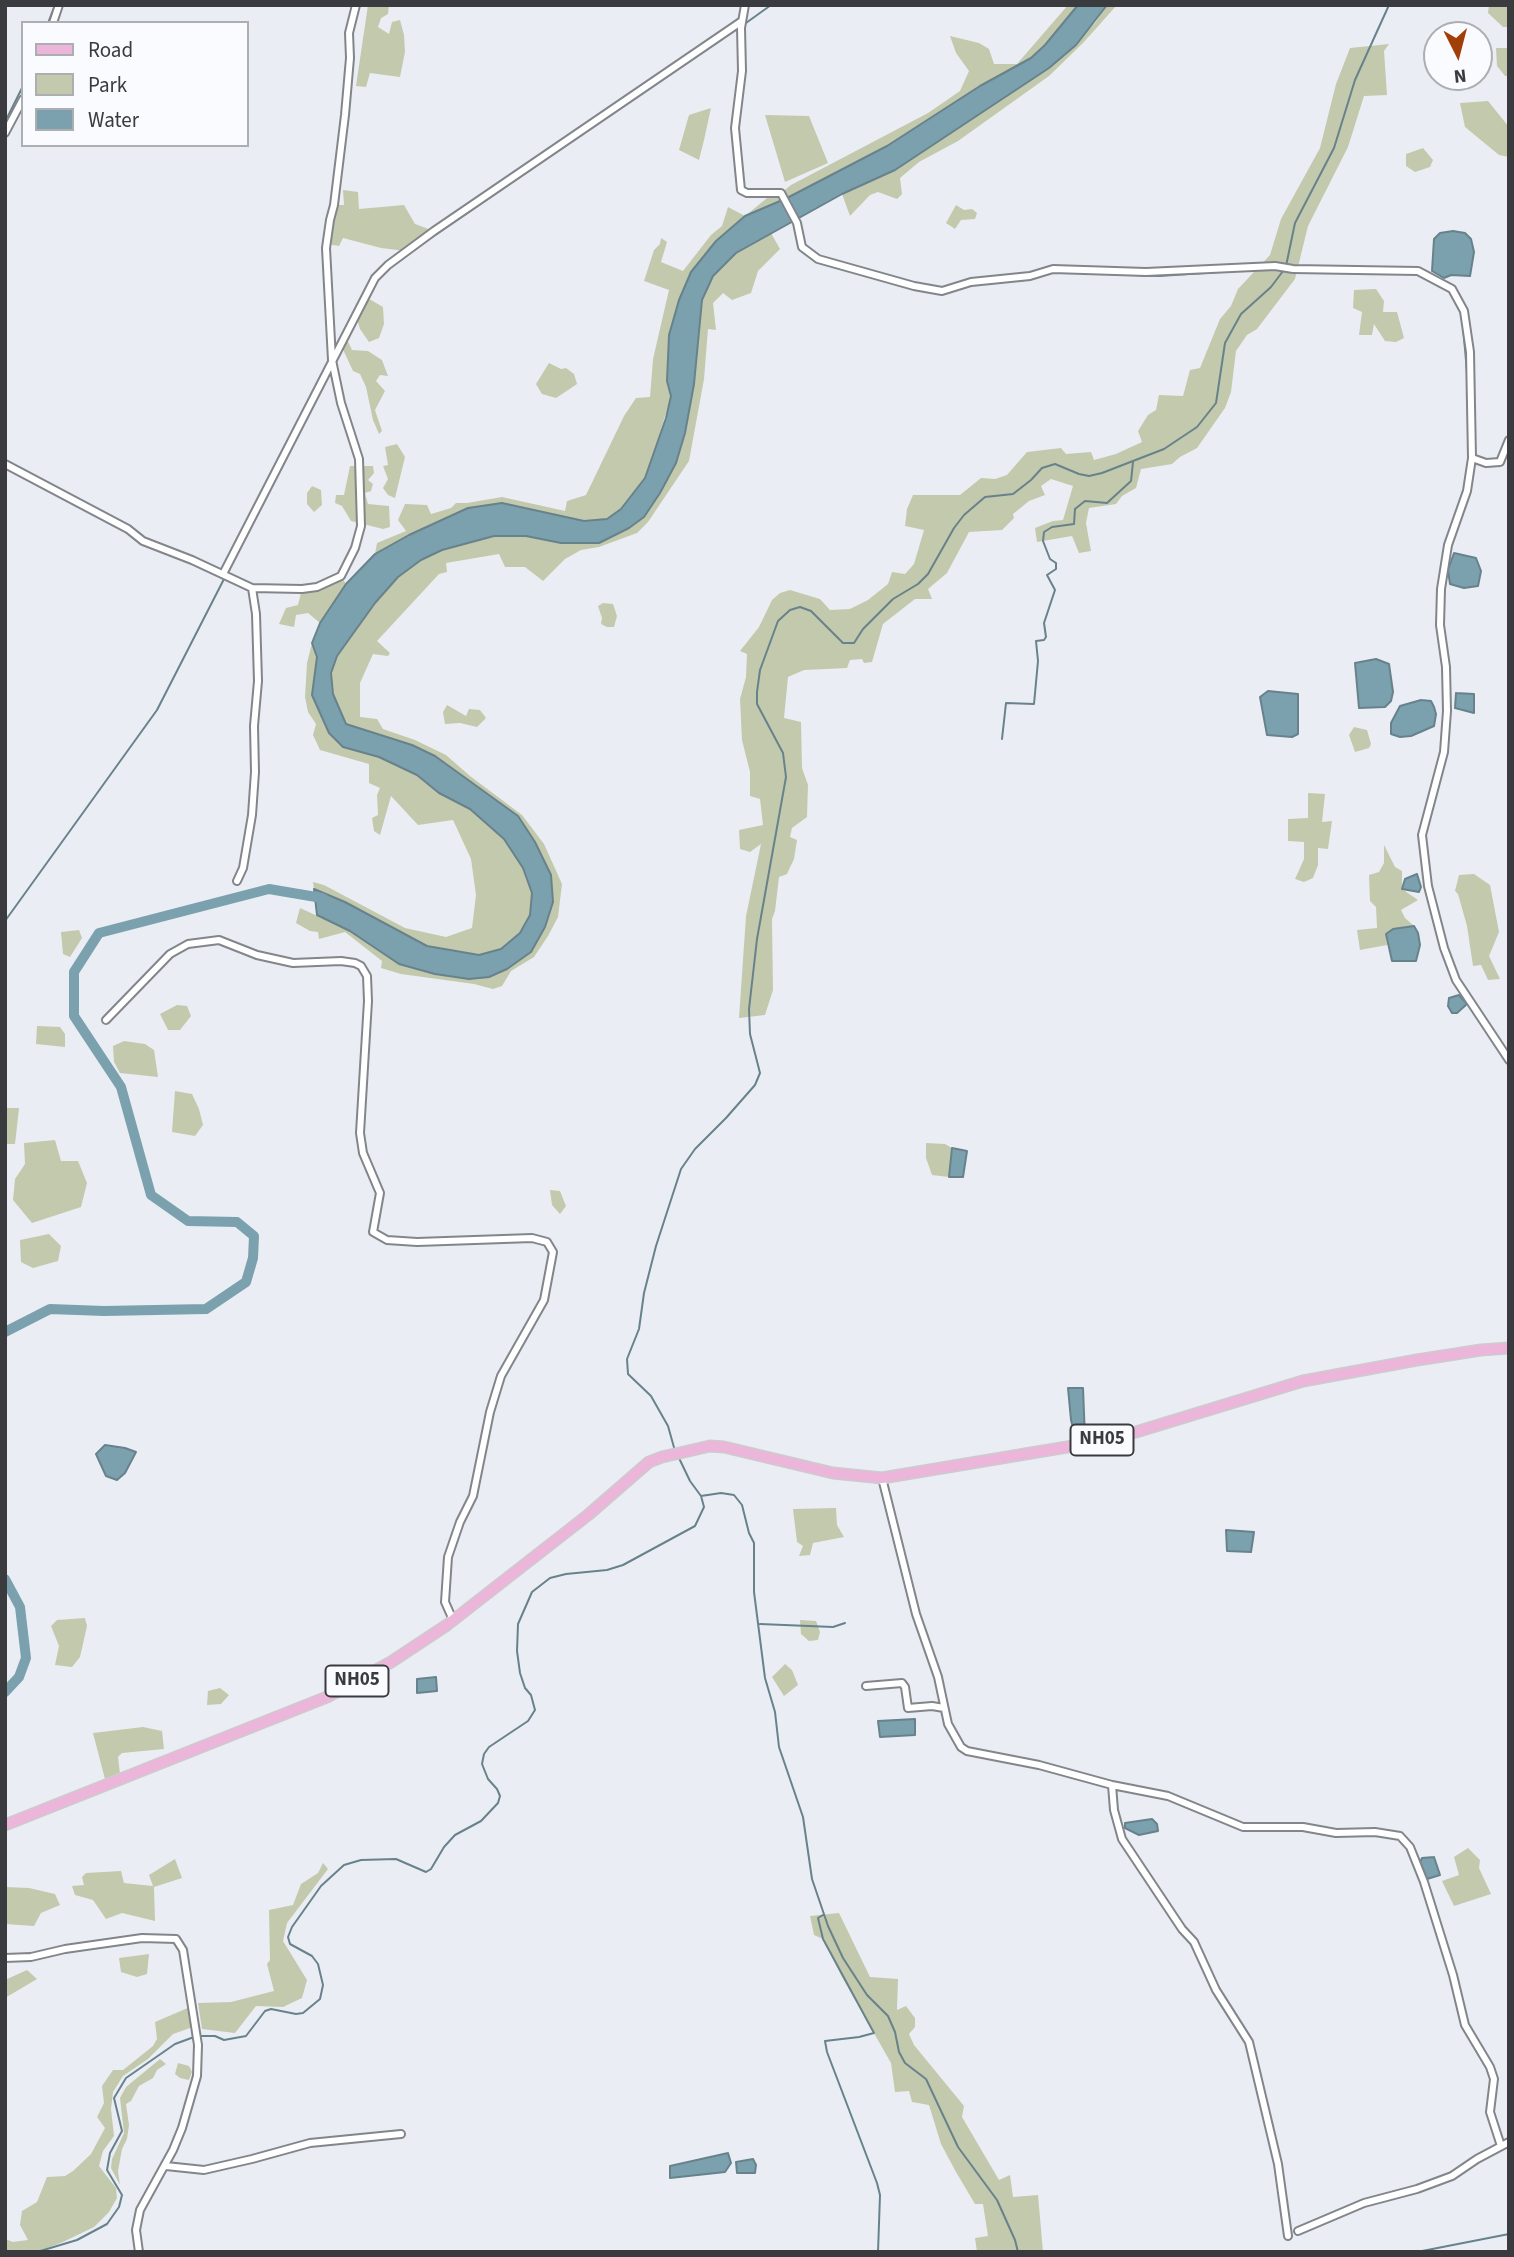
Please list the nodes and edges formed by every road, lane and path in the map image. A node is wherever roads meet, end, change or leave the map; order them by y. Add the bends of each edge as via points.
1 (356, 5) edge
2 (745, 5) edge
3 (741, 21) junction
4 (21, 103) edge
5 (5, 133) edge
6 (332, 360) junction
7 (1509, 440) edge
8 (1472, 457) junction
9 (1500, 462) junction
10 (5, 464) edge
11 (1509, 465) edge
12 (223, 574) junction
13 (252, 588) junction
14 (237, 881) dead end
15 (106, 1020) dead end
16 (1509, 1060) edge
17 (1509, 1348) edge
18 (882, 1478) junction
19 (453, 1620) junction
20 (866, 1686) dead end
21 (944, 1708) junction
22 (1112, 1785) junction
23 (5, 1825) edge
24 (5, 1958) edge
25 (401, 2134) dead end
26 (1509, 2142) edge
27 (1501, 2146) junction
28 (166, 2166) junction
29 (1298, 2231) dead end
30 (1288, 2236) dead end
31 (139, 2252) edge

1 - 6 street via 349,33 345,115 326,248
2 - 3 street
3 - 6 street via 388,265 375,278
3 - 8 street via 742,71 735,128 741,190 782,194 797,223 802,247 818,259 942,291 1053,269 1146,272 1275,266 1418,271 1452,289 1464,311
4 - 5 street
6 - 12 street
6 - 13 street via 359,459 361,526 355,548 341,576 317,587
7 - 9 street
8 - 9 street
8 - 16 street via 1441,589 1446,730 1422,849 1444,948 1456,980
9 - 11 street
10 - 12 street via 128,528 143,541
12 - 13 street
13 - 14 street via 258,681 255,772 252,816
15 - 19 street via 170,954 188,944 219,940 293,963 341,961 361,966 367,976 360,1133 380,1193 373,1231 387,1240 417,1242 532,1238 547,1242 553,1252 544,1300 501,1376 473,1496 448,1557 445,1602
17 - 18 main road, NH05 via 1303,1381 1085,1444
18 - 19 main road, NH05 via 833,1473 724,1447 662,1457 649,1462
18 - 21 street
19 - 23 main road, NH05 via 391,1662 327,1697
20 - 21 street via 902,1683 908,1708
21 - 22 street via 951,1731 967,1751
22 - 27 street via 1168,1796 1243,1827 1400,1836 1410,1847 1424,1882 1465,2025 1494,2079 1490,2112
22 - 30 street via 1122,1839 1195,1942 1216,1990 1249,2042 1278,2164
24 - 28 street via 142,1938 176,1939 187,1965 198,2045 197,2076
25 - 28 street via 310,2143 204,2170
26 - 27 street
27 - 29 street via 1452,2176 1364,2203
28 - 31 street via 140,2210 136,2230

